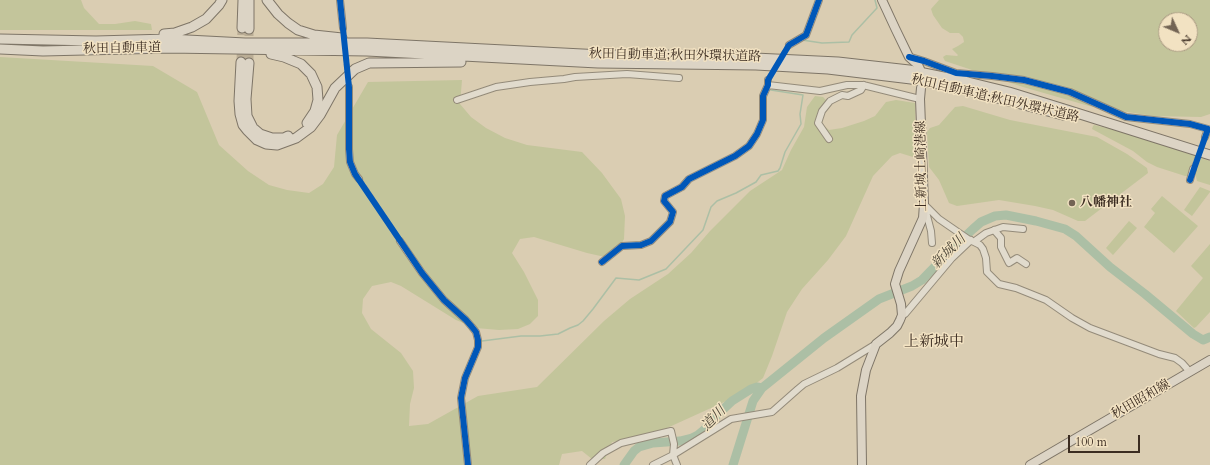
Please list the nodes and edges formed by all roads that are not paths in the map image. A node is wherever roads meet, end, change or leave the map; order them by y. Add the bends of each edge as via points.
1 (222, 0) edge
2 (243, 0) edge
3 (249, 0) edge
4 (267, 0) edge
5 (340, 0) edge
6 (819, 0) edge
7 (882, 0) edge
8 (343, 28) tunnel mouth
9 (1, 39) edge
10 (419, 45) junction
11 (789, 45) tunnel mouth
12 (245, 46) junction
13 (0, 49) edge
14 (256, 50) junction
15 (909, 57) junction
16 (552, 61) junction
17 (920, 69) dead end
18 (679, 78) dead end
19 (864, 85) junction
20 (349, 87) tunnel mouth
21 (921, 88) dead end
22 (920, 99) junction
23 (457, 100) dead end
24 (1144, 134) junction
25 (1205, 137) dead end
26 (829, 139) dead end
27 (1210, 156) edge
28 (1193, 169) tunnel mouth
29 (359, 179) tunnel mouth
30 (1190, 180) dead end
31 (924, 204) junction
32 (1023, 229) dead end
33 (994, 230) junction
34 (972, 240) junction
35 (400, 242) tunnel mouth
36 (932, 243) dead end
37 (602, 262) dead end
38 (1026, 264) dead end
39 (902, 315) junction
40 (876, 344) junction
41 (1210, 360) edge
42 (1190, 372) junction
43 (673, 455) junction
44 (468, 465) edge
45 (590, 465) edge
46 (654, 465) edge
47 (676, 465) edge
48 (862, 465) edge
49 (1030, 465) edge

1 - 9 highway via 206,19 175,33
2 - 3 highway via 246,29
4 - 10 highway via 288,23 298,30 314,35
5 - 8 street
6 - 11 street via 806,35
7 - 15 main road
9 - 12 highway, 秋田自動車道 via 168,39
10 - 12 highway, 秋田自動車道;秋田外環状道路 via 367,43
10 - 24 highway, 秋田自動車道;秋田外環状道路 via 602,55 838,62 968,82
12 - 13 highway, 秋田自動車道 via 43,51
12 - 14 highway, 秋田自動車道;秋田外環状道路
14 - 16 highway, 秋田自動車道;秋田外環状道路 via 367,51
14 - 16 highway via 301,64 312,74 317,87 318,100 309,121 298,131 284,138 272,138 260,134 253,128 247,116 245,63 239,108 244,125 257,140 277,145 296,138 311,127 335,88 355,69 368,63
15 - 17 main road
15 - 25 street via 956,74 1024,80 1070,92 1126,117 1190,124 1208,129
16 - 24 highway, 秋田自動車道;秋田外環状道路 via 828,69 911,79 956,87
18 - 23 street via 627,74 575,77 496,87
19 - 22 street
19 - 26 street via 861,90 830,101 822,111 818,123
19 - 37 street via 847,85 820,91 768,83 763,96 763,120 758,134 749,146 736,156 689,179 682,187 665,196 664,201 673,212 670,222 651,241 641,245 622,246
20 - 29 street via 350,162
21 - 22 main road, 上新城土崎港線
22 - 31 main road, 上新城土崎港線
24 - 27 highway, 秋田自動車道;秋田外環状道路
28 - 30 street
31 - 34 street via 939,219
31 - 36 street
31 - 39 main road, 上新城土崎港線 via 923,218 895,284
32 - 33 street via 1003,227
33 - 34 street
33 - 38 street via 1001,238 1001,247 1009,263 1017,258
34 - 39 street via 952,258
34 - 42 street via 983,249 987,272 999,284 1046,300 1090,328 1175,358
35 - 44 street via 432,286 476,332 478,347 465,378 461,398
39 - 40 main road via 897,326
40 - 43 street via 837,368 804,384 772,412 731,419
40 - 48 main road via 866,370 861,396
41 - 42 main road, 秋田昭和線
42 - 49 main road, 秋田昭和線
43 - 45 street via 672,431 620,443
43 - 46 street
43 - 47 street

